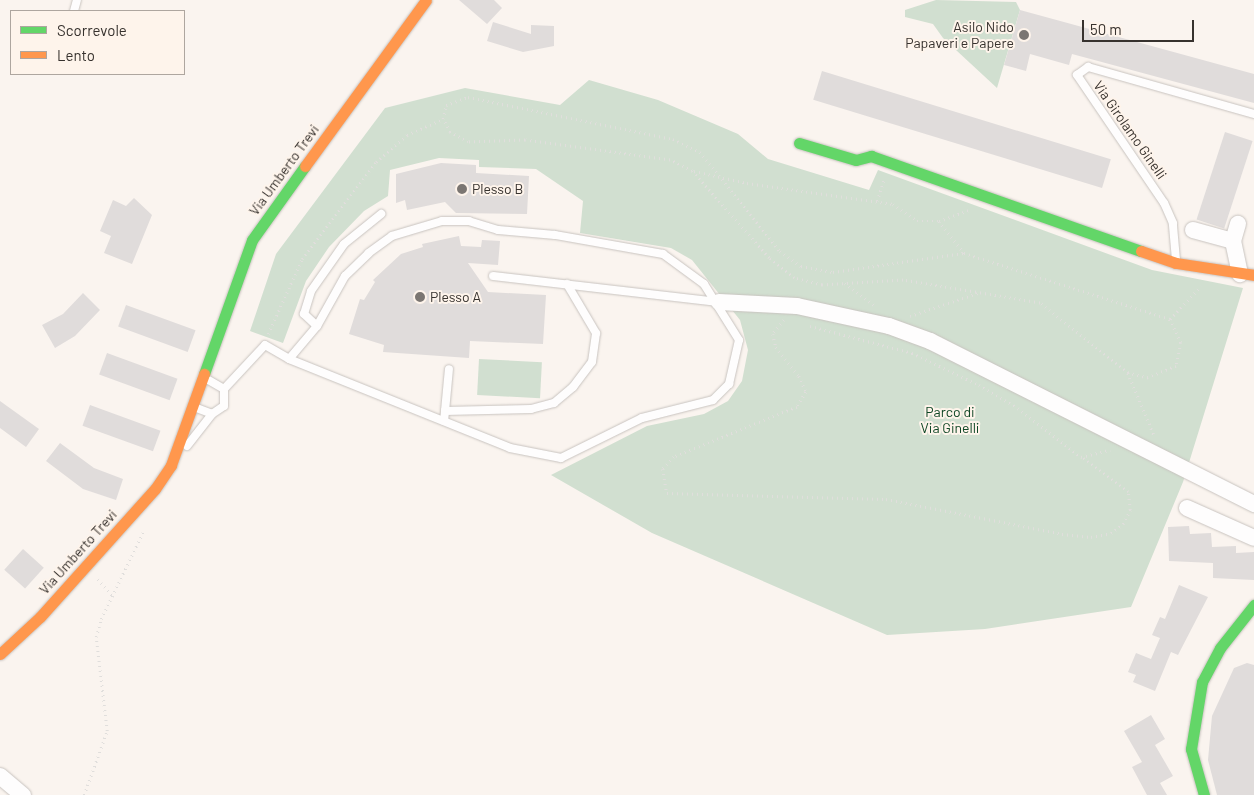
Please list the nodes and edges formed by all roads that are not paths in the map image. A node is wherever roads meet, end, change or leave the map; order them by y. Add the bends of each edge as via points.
1 (426, 0) edge
2 (1254, 114) edge
3 (798, 142) dead end
4 (381, 214) dead end
5 (1238, 224) dead end
6 (1193, 230) dead end
7 (1233, 241) junction
8 (1176, 263) junction
9 (1247, 275) edge
10 (493, 276) dead end
11 (567, 284) junction
12 (719, 302) junction
13 (317, 326) junction
14 (289, 359) junction
15 (449, 369) dead end
16 (202, 378) junction
17 (224, 389) junction
18 (192, 406) junction
19 (445, 411) junction
20 (212, 414) junction
21 (444, 421) junction
22 (171, 465) junction
23 (1254, 504) edge
24 (1187, 508) dead end
25 (1254, 538) edge
26 (1254, 605) edge
27 (0, 654) edge
28 (0, 776) edge
29 (23, 795) edge
30 (1204, 795) edge

1 - 16 street, Via Umberto Trevi via 252,240
2 - 8 lane, Via Girolamo Ginelli via 1088,67 1077,75 1164,203 1173,223
3 - 8 street via 856,160 871,156
4 - 13 lane via 344,244 311,291 304,314
5 - 7 street
6 - 7 street
7 - 9 street
8 - 9 street
10 - 11 lane
11 - 12 lane
11 - 19 lane via 596,333 592,362 573,387 554,402 530,409
12 - 13 lane via 704,284 663,254 555,235 498,230 469,221 442,221 392,236 369,253 345,276
12 - 21 lane via 739,340 729,384 713,400 689,409 642,418 561,458 510,448
12 - 23 street via 797,306 888,326 930,341
13 - 14 lane
14 - 17 lane, Via Umberto Trevi via 265,345
14 - 21 lane
15 - 19 lane
16 - 17 lane
16 - 18 street, Via Umberto Trevi
17 - 20 lane, Via Umberto Trevi via 224,406
18 - 20 lane
18 - 22 street, Via Umberto Trevi
19 - 21 lane
20 - 22 lane, Via Umberto Trevi
22 - 27 street, Via Umberto Trevi via 155,489 40,617
24 - 25 street
26 - 30 street via 1220,648 1202,682 1191,749
28 - 29 street

